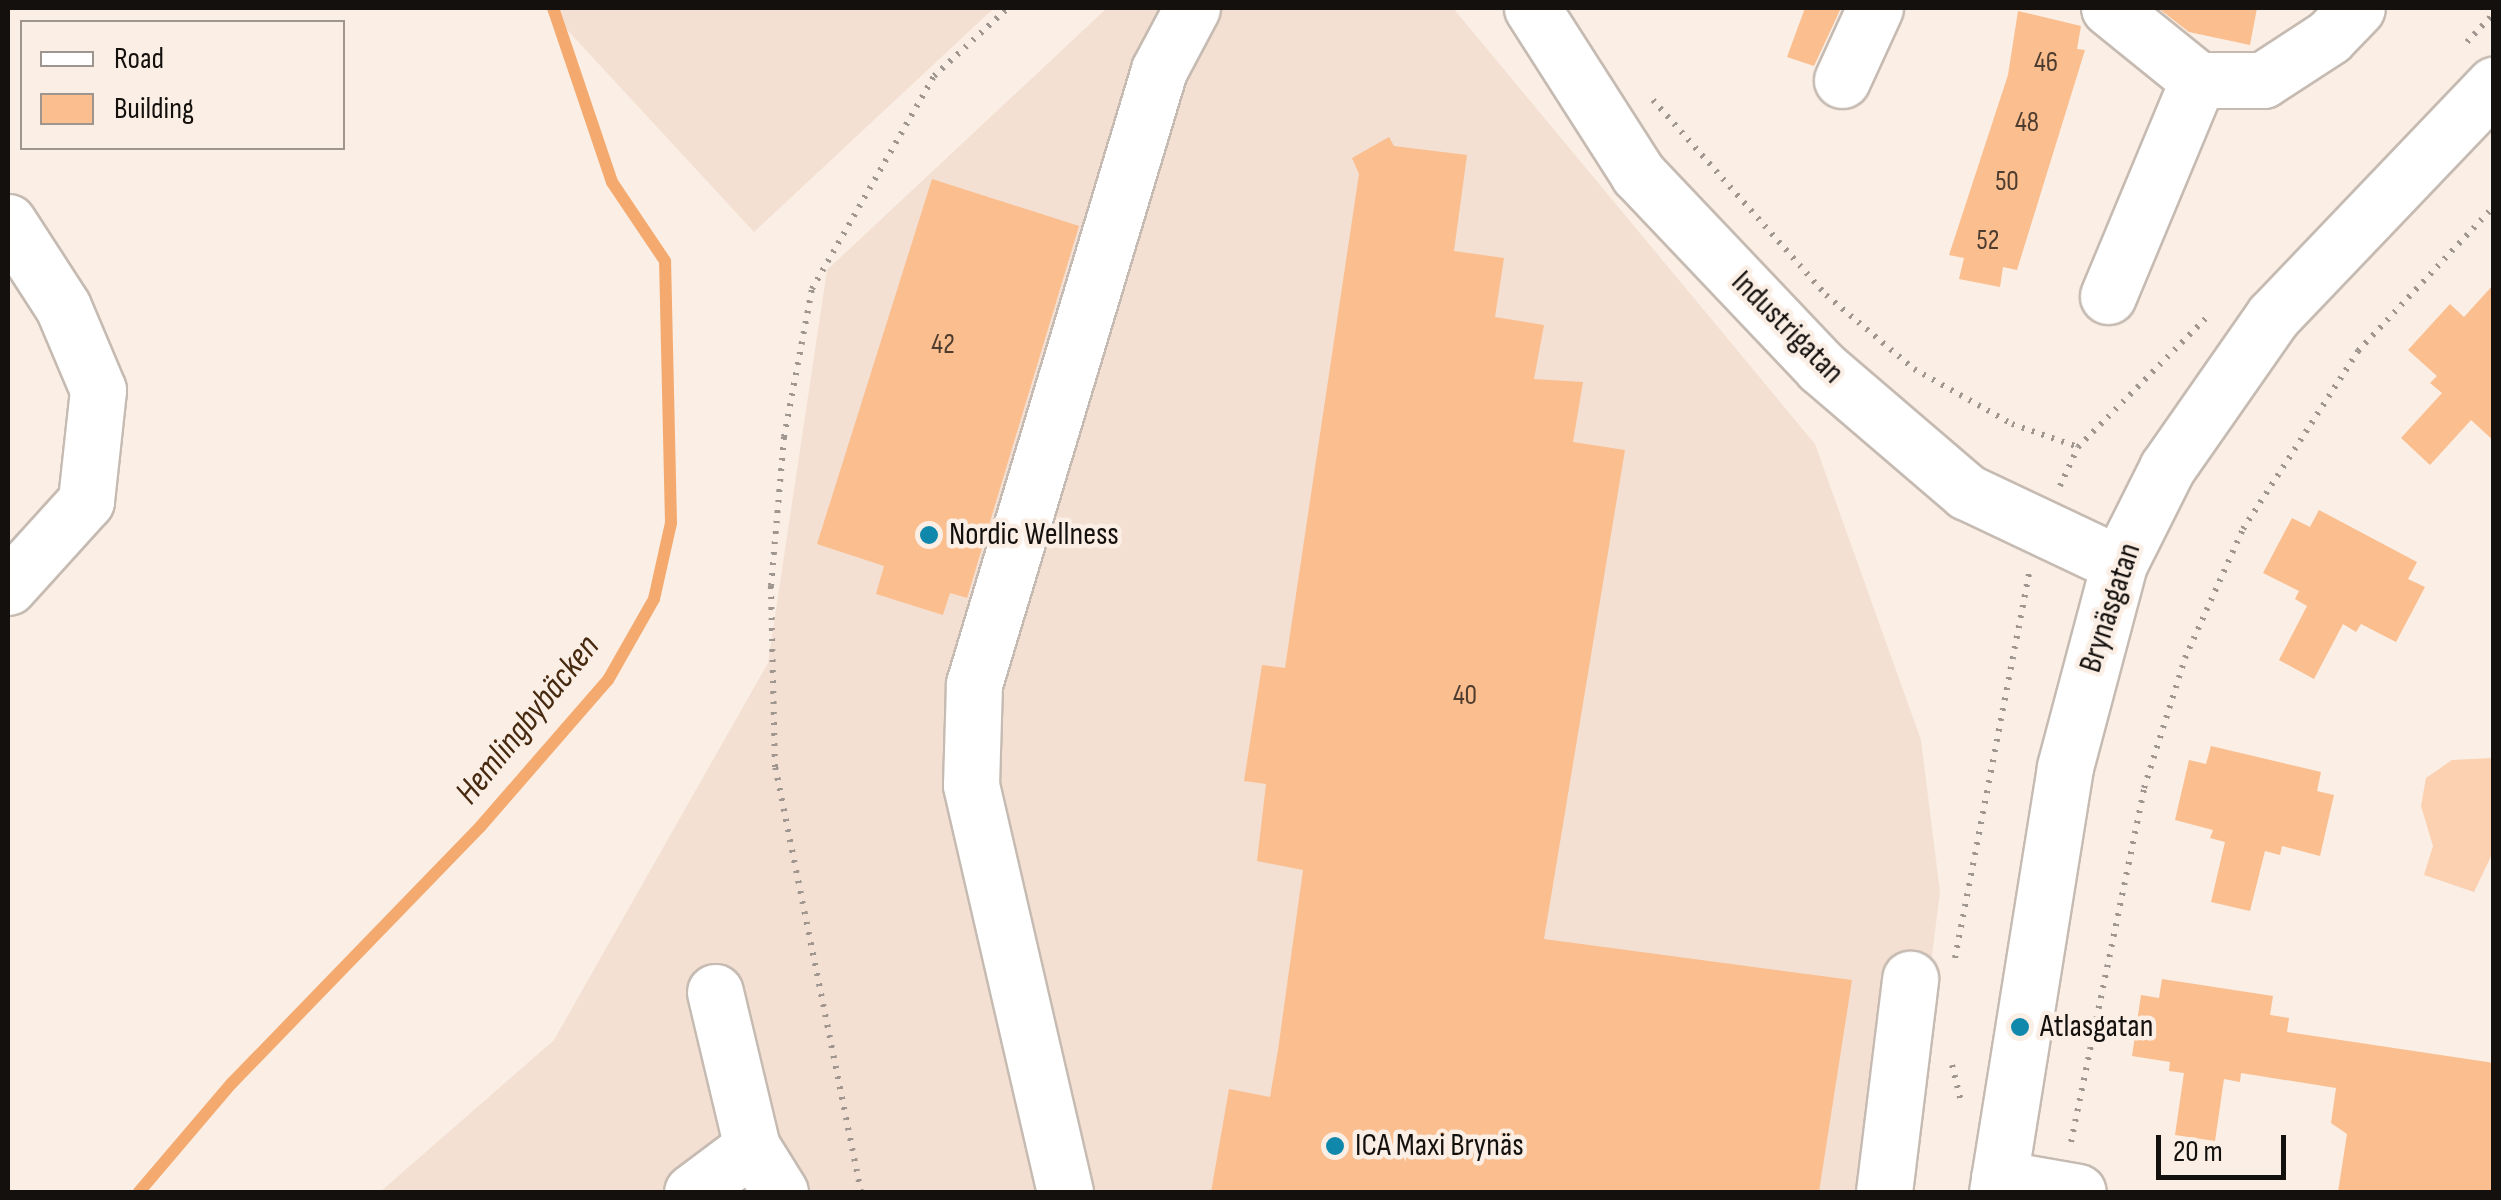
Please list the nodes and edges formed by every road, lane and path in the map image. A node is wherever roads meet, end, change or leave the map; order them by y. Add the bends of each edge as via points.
1 (1008, 8) edge
2 (1192, 8) edge
3 (1532, 8) edge
4 (1875, 8) edge
5 (2108, 8) edge
6 (2357, 8) edge
7 (1842, 80) dead end
8 (2198, 80) junction
9 (1641, 85) dead end
10 (2494, 85) edge
11 (2494, 206) edge
12 (8, 222) edge
13 (2108, 296) dead end
14 (2040, 531) junction
15 (2118, 564) junction
16 (19, 576) edge
17 (1960, 924) dead end
18 (1910, 979) dead end
19 (715, 992) dead end
20 (752, 1147) junction
21 (1998, 1185) edge
22 (2070, 1191) edge
23 (692, 1192) edge
24 (780, 1192) edge
25 (861, 1192) edge
26 (1066, 1192) edge
27 (1884, 1192) edge

1 - 25 path via 934,76 812,289 784,437 772,586 774,767
2 - 26 street via 1159,70 974,684 971,785
3 - 14 street, Industrigatan via 1638,174 1821,367 1967,492
4 - 7 street
5 - 8 street
6 - 8 street via 2329,37 2264,80
8 - 13 street
9 - 14 path via 1826,295 1914,369 2012,424 2078,447
10 - 15 street, Brynäsgatan via 2273,316 2166,468
11 - 22 path via 2358,351 2243,529 2185,658 2144,788
12 - 16 street via 63,307 98,390 86,501
14 - 15 street, Industrigatan
14 - 17 path
15 - 21 street, Brynäsgatan via 2065,767
18 - 27 street
19 - 20 street
20 - 23 street
20 - 24 street
21 - 22 street

